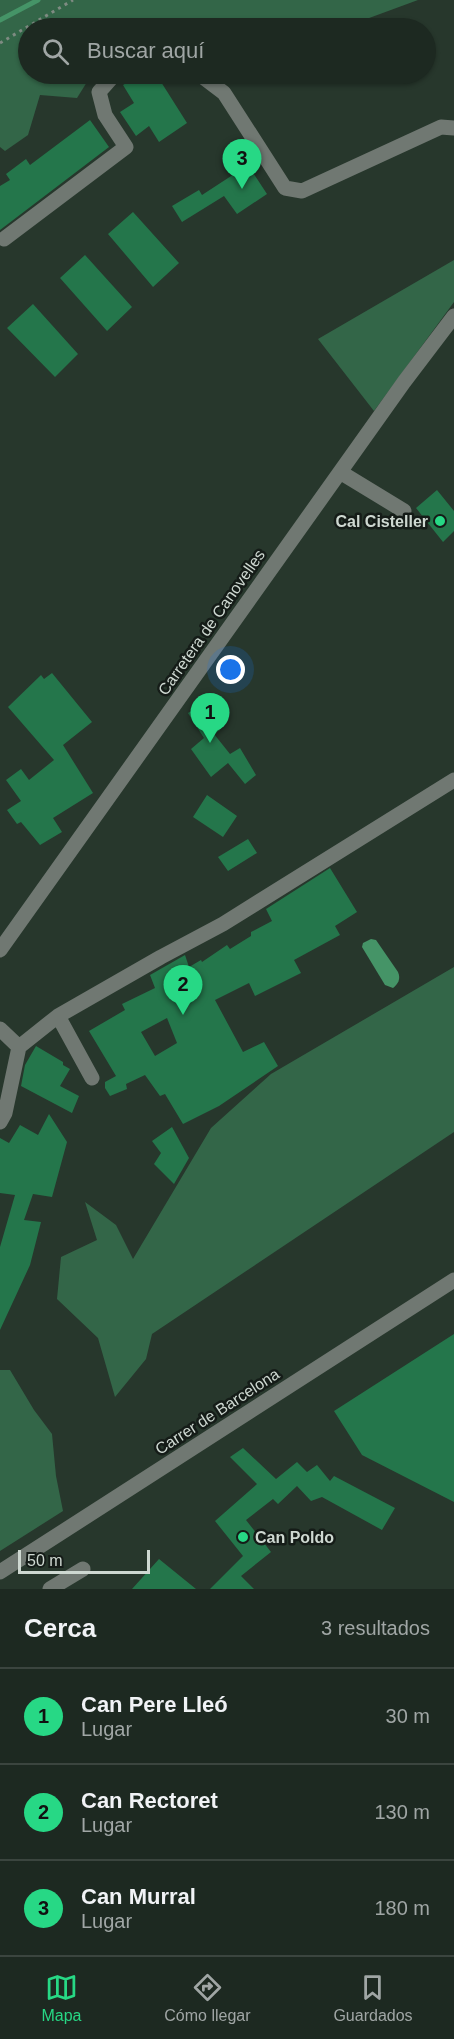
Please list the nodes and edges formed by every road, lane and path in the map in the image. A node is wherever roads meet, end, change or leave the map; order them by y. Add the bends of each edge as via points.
1 (73, 0) edge
2 (42, 18) edge
3 (18, 32) edge
4 (0, 43) edge
5 (107, 84) edge
6 (212, 84) edge
7 (454, 128) edge
8 (4, 239) dead end
9 (454, 316) edge
10 (340, 472) junction
11 (404, 511) dead end
12 (454, 780) edge
13 (0, 950) edge
14 (58, 1016) junction
15 (0, 1029) edge
16 (19, 1047) junction
17 (92, 1078) dead end
18 (0, 1122) edge
19 (454, 1281) edge
20 (83, 1569) dead end
21 (0, 1572) edge
22 (50, 1589) edge

1 - 2 path
3 - 4 path
5 - 8 street via 99,92 105,115 126,147
6 - 7 street via 224,93 285,188 302,191 441,127
9 - 10 street, Carretera de Canovelles
10 - 11 street
10 - 13 street, Carretera de Canovelles
12 - 14 street via 224,924
14 - 16 street
14 - 17 street
15 - 16 street
16 - 18 street
19 - 21 street, Carrer de Barcelona
20 - 22 street

